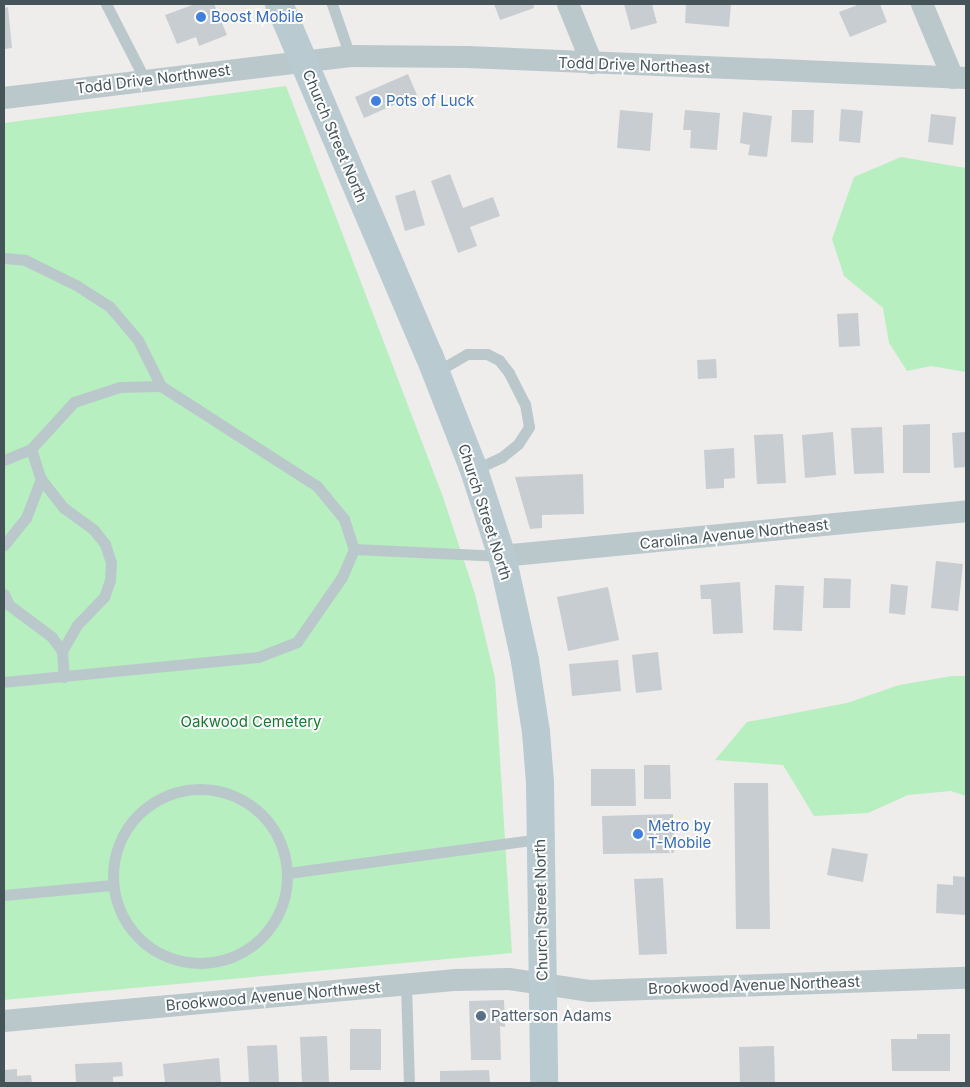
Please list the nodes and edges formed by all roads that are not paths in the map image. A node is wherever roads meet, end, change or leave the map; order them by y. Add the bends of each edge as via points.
1 (106, 4) edge
2 (332, 4) edge
3 (568, 4) edge
4 (922, 4) edge
5 (283, 5) edge
6 (350, 56) junction
7 (303, 60) junction
8 (592, 63) junction
9 (960, 78) edge
10 (145, 80) junction
11 (4, 98) edge
12 (4, 258) edge
13 (435, 372) junction
14 (162, 386) junction
15 (31, 448) junction
16 (4, 460) edge
17 (474, 470) junction
18 (41, 478) junction
19 (966, 511) edge
20 (4, 545) edge
21 (354, 549) junction
22 (502, 556) junction
23 (4, 594) edge
24 (62, 651) junction
25 (64, 677) junction
26 (4, 682) edge
27 (540, 839) junction
28 (288, 874) junction
29 (112, 885) junction
30 (4, 895) edge
31 (966, 978) edge
32 (542, 983) junction
33 (406, 984) junction
34 (4, 1022) edge
35 (409, 1083) edge
36 (544, 1083) edge

1 - 10 lane
2 - 6 lane
3 - 8 street
4 - 9 street
5 - 7 main road, Church Street North
6 - 7 street, Todd Drive Northeast
6 - 8 street, Todd Drive Northeast
7 - 10 street, Todd Drive Northwest
7 - 13 main road, Church Street North
8 - 9 street, Todd Drive Northeast
10 - 11 street, Todd Drive Northwest
12 - 14 lane via 25,260 76,285 110,307 138,340
13 - 17 main road, Church Street North
13 - 17 lane via 467,354 487,354 499,360 509,373 525,404 528,427 518,444 502,457
14 - 15 lane via 120,387 74,402
14 - 21 lane via 316,486 344,519
15 - 16 lane
15 - 18 lane
17 - 22 main road, Church Street North
18 - 20 lane via 26,518
18 - 24 lane via 64,508 94,530 105,544 110,562 110,580 104,597 77,626
19 - 22 street, Carolina Avenue Northeast
21 - 22 lane
21 - 25 lane via 342,577 297,642 258,658
22 - 27 main road, Church Street North via 525,661 536,732
23 - 24 lane via 9,604 52,637
24 - 25 lane
25 - 26 lane
27 - 28 lane
27 - 32 main road, Church Street North
28 - 29 lane via 285,900 274,925 256,944 233,958 206,964 179,962 147,945 134,934 119,911
28 - 29 lane via 283,846 269,821 248,803 228,794 194,788 167,795 143,809 125,830 114,857
29 - 30 lane
31 - 32 street, Brookwood Avenue Northeast via 589,990
32 - 33 street, Brookwood Avenue Northwest via 509,979 440,988
32 - 36 main road, Church Street North
33 - 34 street, Brookwood Avenue Northwest
33 - 35 lane

